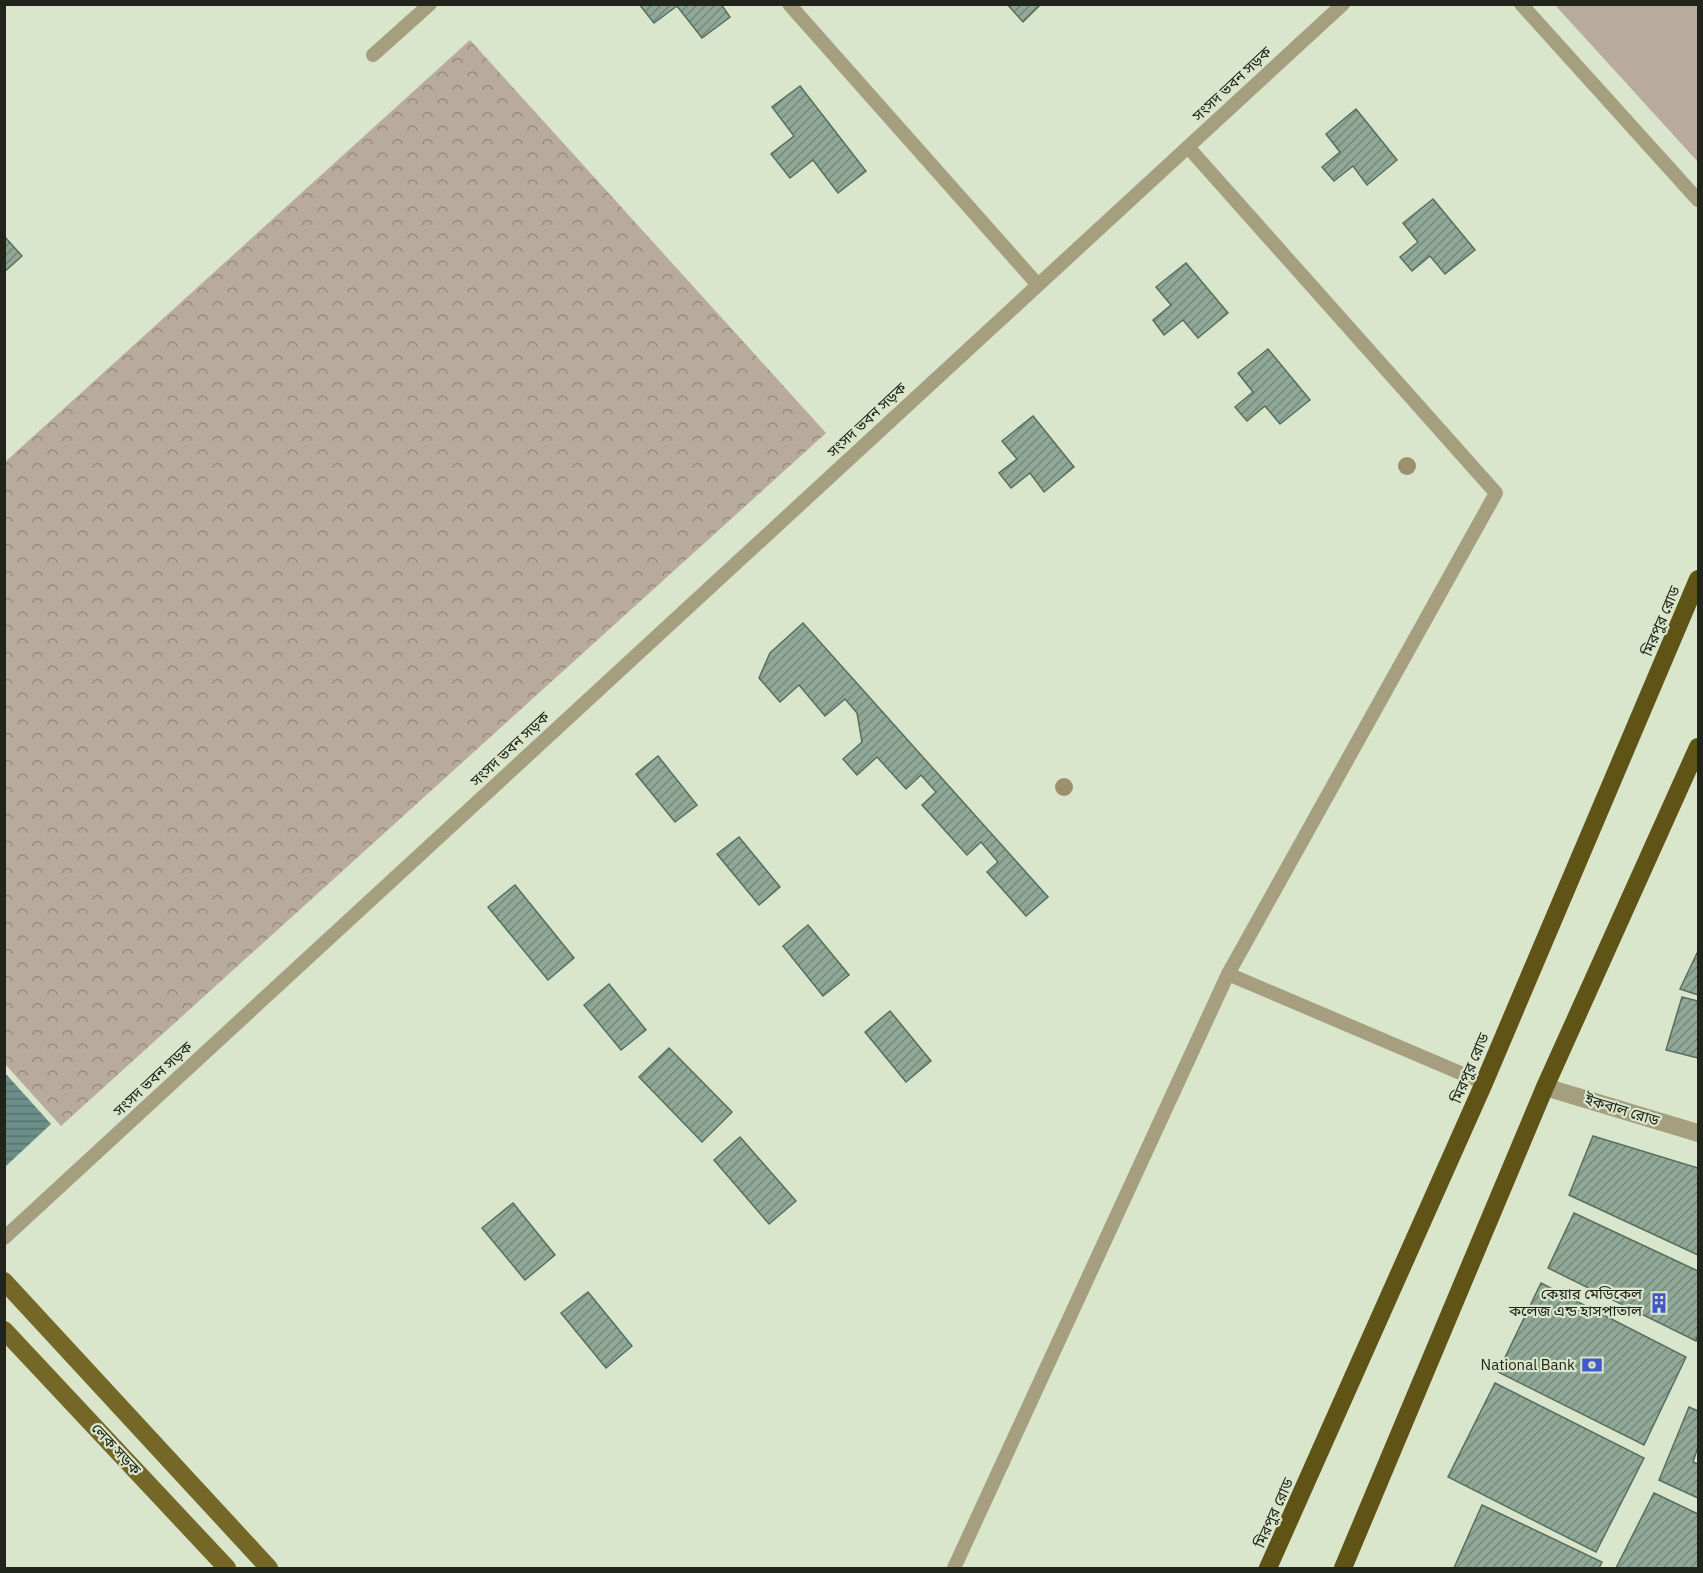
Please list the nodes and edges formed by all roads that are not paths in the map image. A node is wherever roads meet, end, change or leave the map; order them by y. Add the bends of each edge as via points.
1 (430, 4) edge
2 (789, 4) edge
3 (1343, 4) edge
4 (1521, 4) edge
5 (373, 55) dead end
6 (1188, 147) junction
7 (1698, 200) edge
8 (1038, 285) junction
9 (1698, 579) edge
10 (1698, 747) edge
11 (1228, 974) junction
12 (1484, 1083) junction
13 (1545, 1087) junction
14 (1698, 1133) edge
15 (4, 1238) edge
16 (4, 1281) edge
17 (4, 1330) edge
18 (227, 1569) edge
19 (269, 1569) edge
20 (954, 1569) edge
21 (1268, 1569) edge
22 (1343, 1569) edge

1 - 5 lane
2 - 8 lane
3 - 6 lane, সংসদ ভবন সড়ক
4 - 7 lane
6 - 8 lane, সংসদ ভবন সড়ক
6 - 11 lane via 1496,493
8 - 15 lane, সংসদ ভবন সড়ক
9 - 12 highway, মিরপুর রোড
10 - 13 highway
11 - 12 lane
11 - 20 lane
12 - 21 highway, মিরপুর রোড
13 - 14 street, ইকবাল রোড
13 - 22 highway
16 - 19 main road
17 - 18 main road, লেক সড়ক

